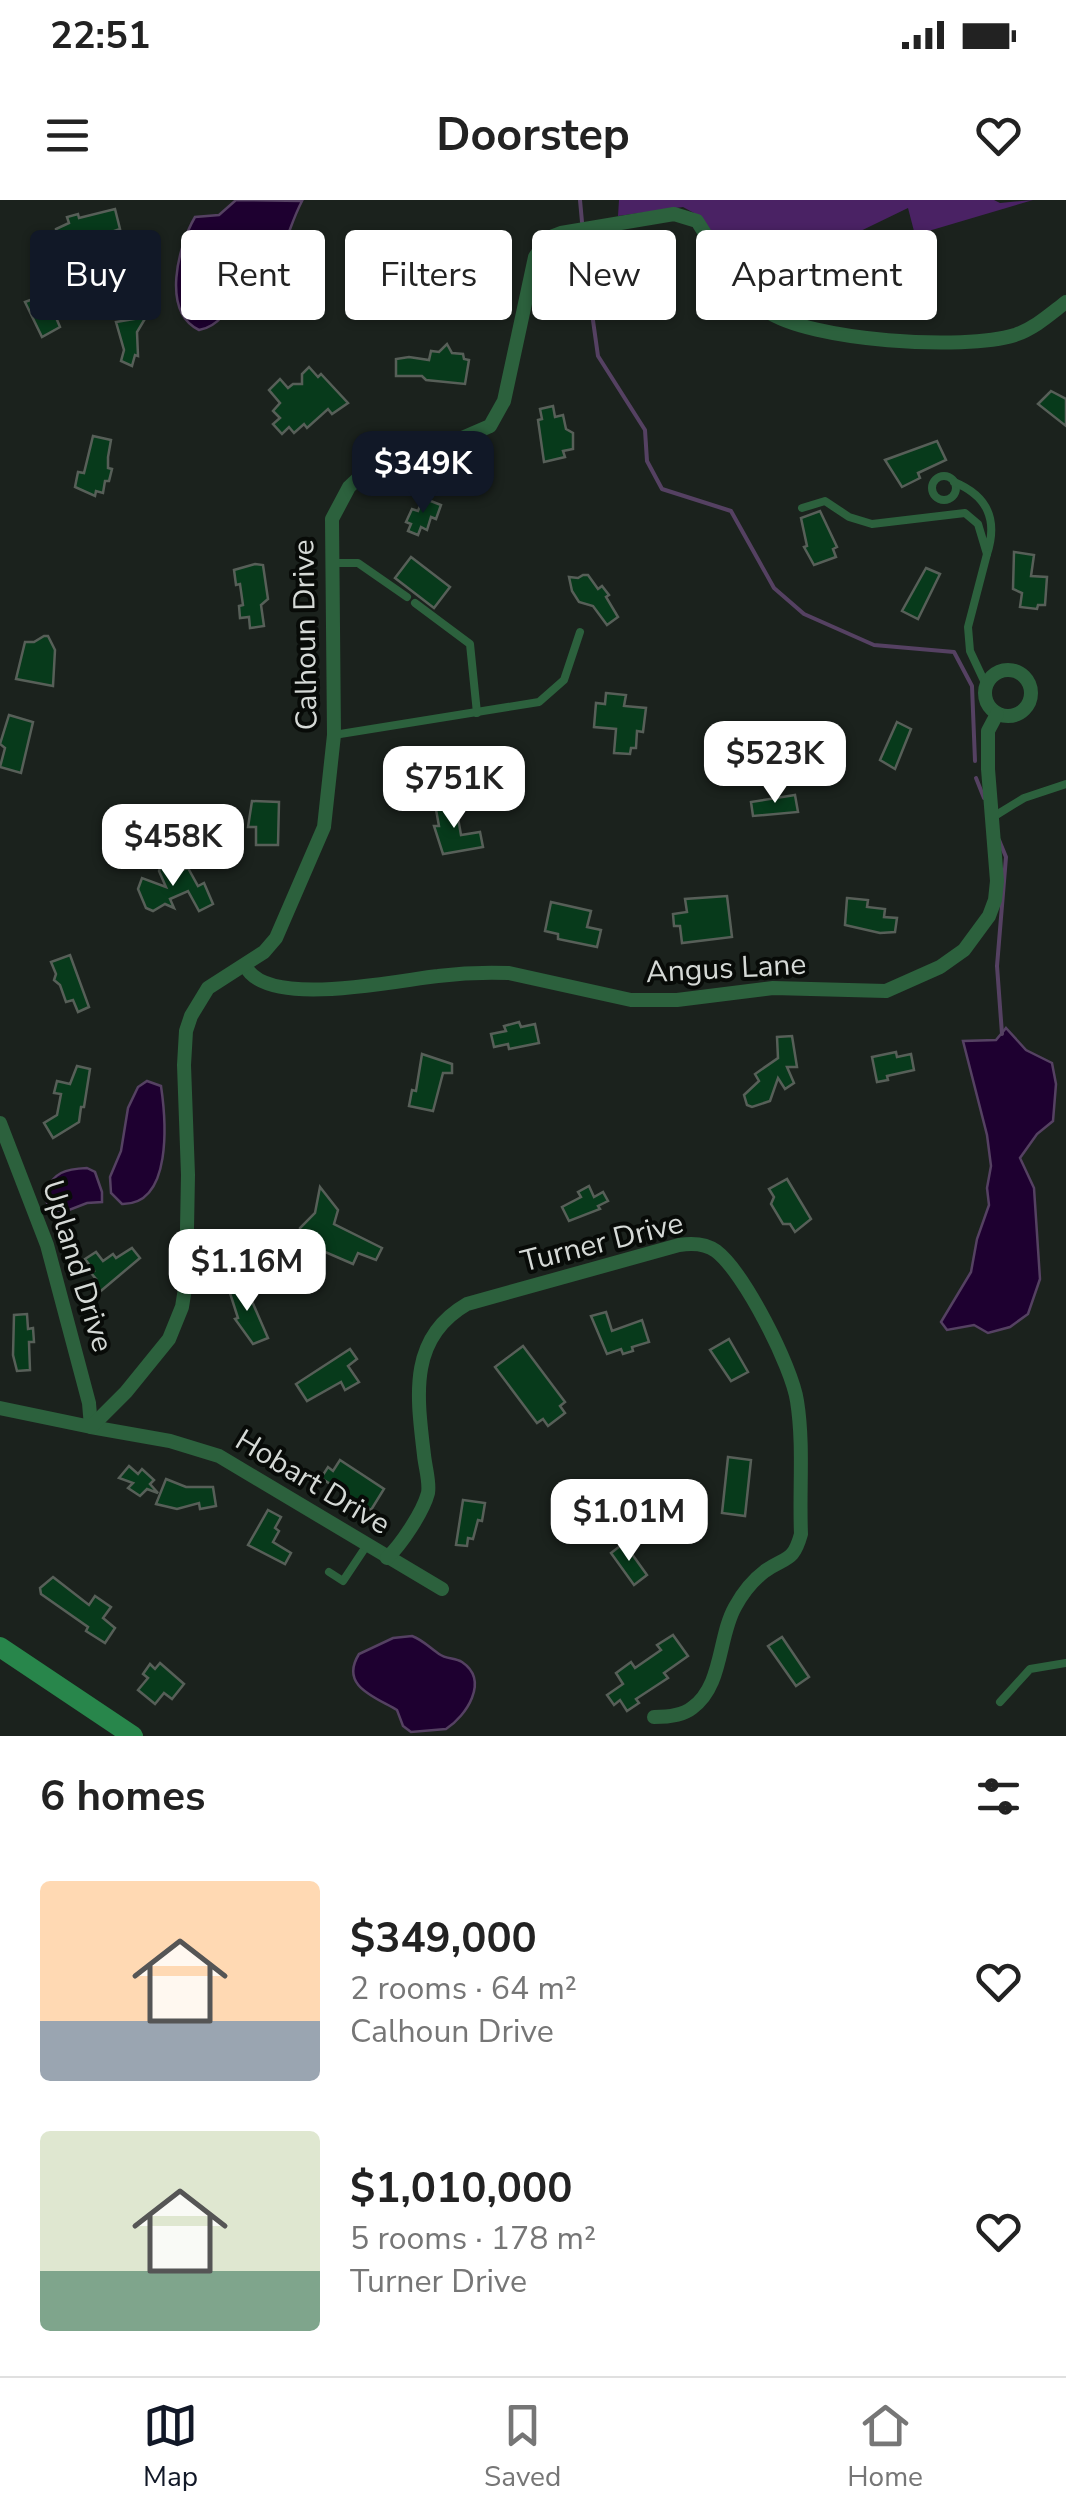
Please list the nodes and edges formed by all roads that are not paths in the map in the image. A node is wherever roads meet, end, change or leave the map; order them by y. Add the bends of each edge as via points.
1 (1066, 302) edge
2 (954, 482) dead end
3 (802, 508) dead end
4 (987, 554) junction
5 (331, 563) junction
6 (580, 632) dead end
7 (986, 685) junction
8 (477, 713) junction
9 (997, 714) junction
10 (334, 735) junction
11 (1066, 784) edge
12 (992, 818) junction
13 (245, 965) junction
14 (0, 1123) edge
15 (0, 1408) edge
16 (90, 1427) junction
17 (367, 1545) junction
18 (387, 1558) junction
19 (329, 1572) dead end
20 (442, 1590) dead end
21 (0, 1647) edge
22 (1066, 1664) edge
23 (1000, 1702) dead end
24 (654, 1717) dead end
25 (133, 1736) edge

1 - 5 street, Calhoun Drive via 1038,324 994,339 951,344 844,335 770,314 745,292 690,216 561,232 535,256 514,364 495,418 480,432 366,470 332,519
2 - 4 lane via 992,516
3 - 4 lane via 825,501 872,524 964,512 978,524
4 - 7 lane via 968,627 970,651
5 - 8 lane via 358,563 470,644
5 - 10 street, Calhoun Drive
6 - 8 lane via 564,680 548,697
7 - 9 street, Angus Lane via 986,702
7 - 9 street via 1007,670 1029,684 1022,710
8 - 10 lane
9 - 12 street, Angus Lane via 988,732
10 - 13 street, Calhoun Drive via 318,844 276,938
11 - 12 lane
12 - 13 street, Angus Lane via 998,881 989,916 964,950 886,991 773,988 632,1000 488,972 322,989 263,984
13 - 16 street, Calhoun Drive via 208,988 186,1031 186,1282 177,1323 146,1368
14 - 16 street, Upland Drive via 47,1244
15 - 16 street
16 - 17 street, Hobart Drive via 219,1456
17 - 18 street, Hobart Drive
17 - 19 lane via 343,1580
18 - 20 street, Hobart Drive
18 - 24 street, Turner Drive via 428,1494 419,1390 440,1323 468,1304 646,1254 692,1243 715,1250 746,1288 794,1383 801,1534 789,1560 766,1570 738,1602 714,1672 693,1708
21 - 25 main road
22 - 23 lane via 1030,1669

